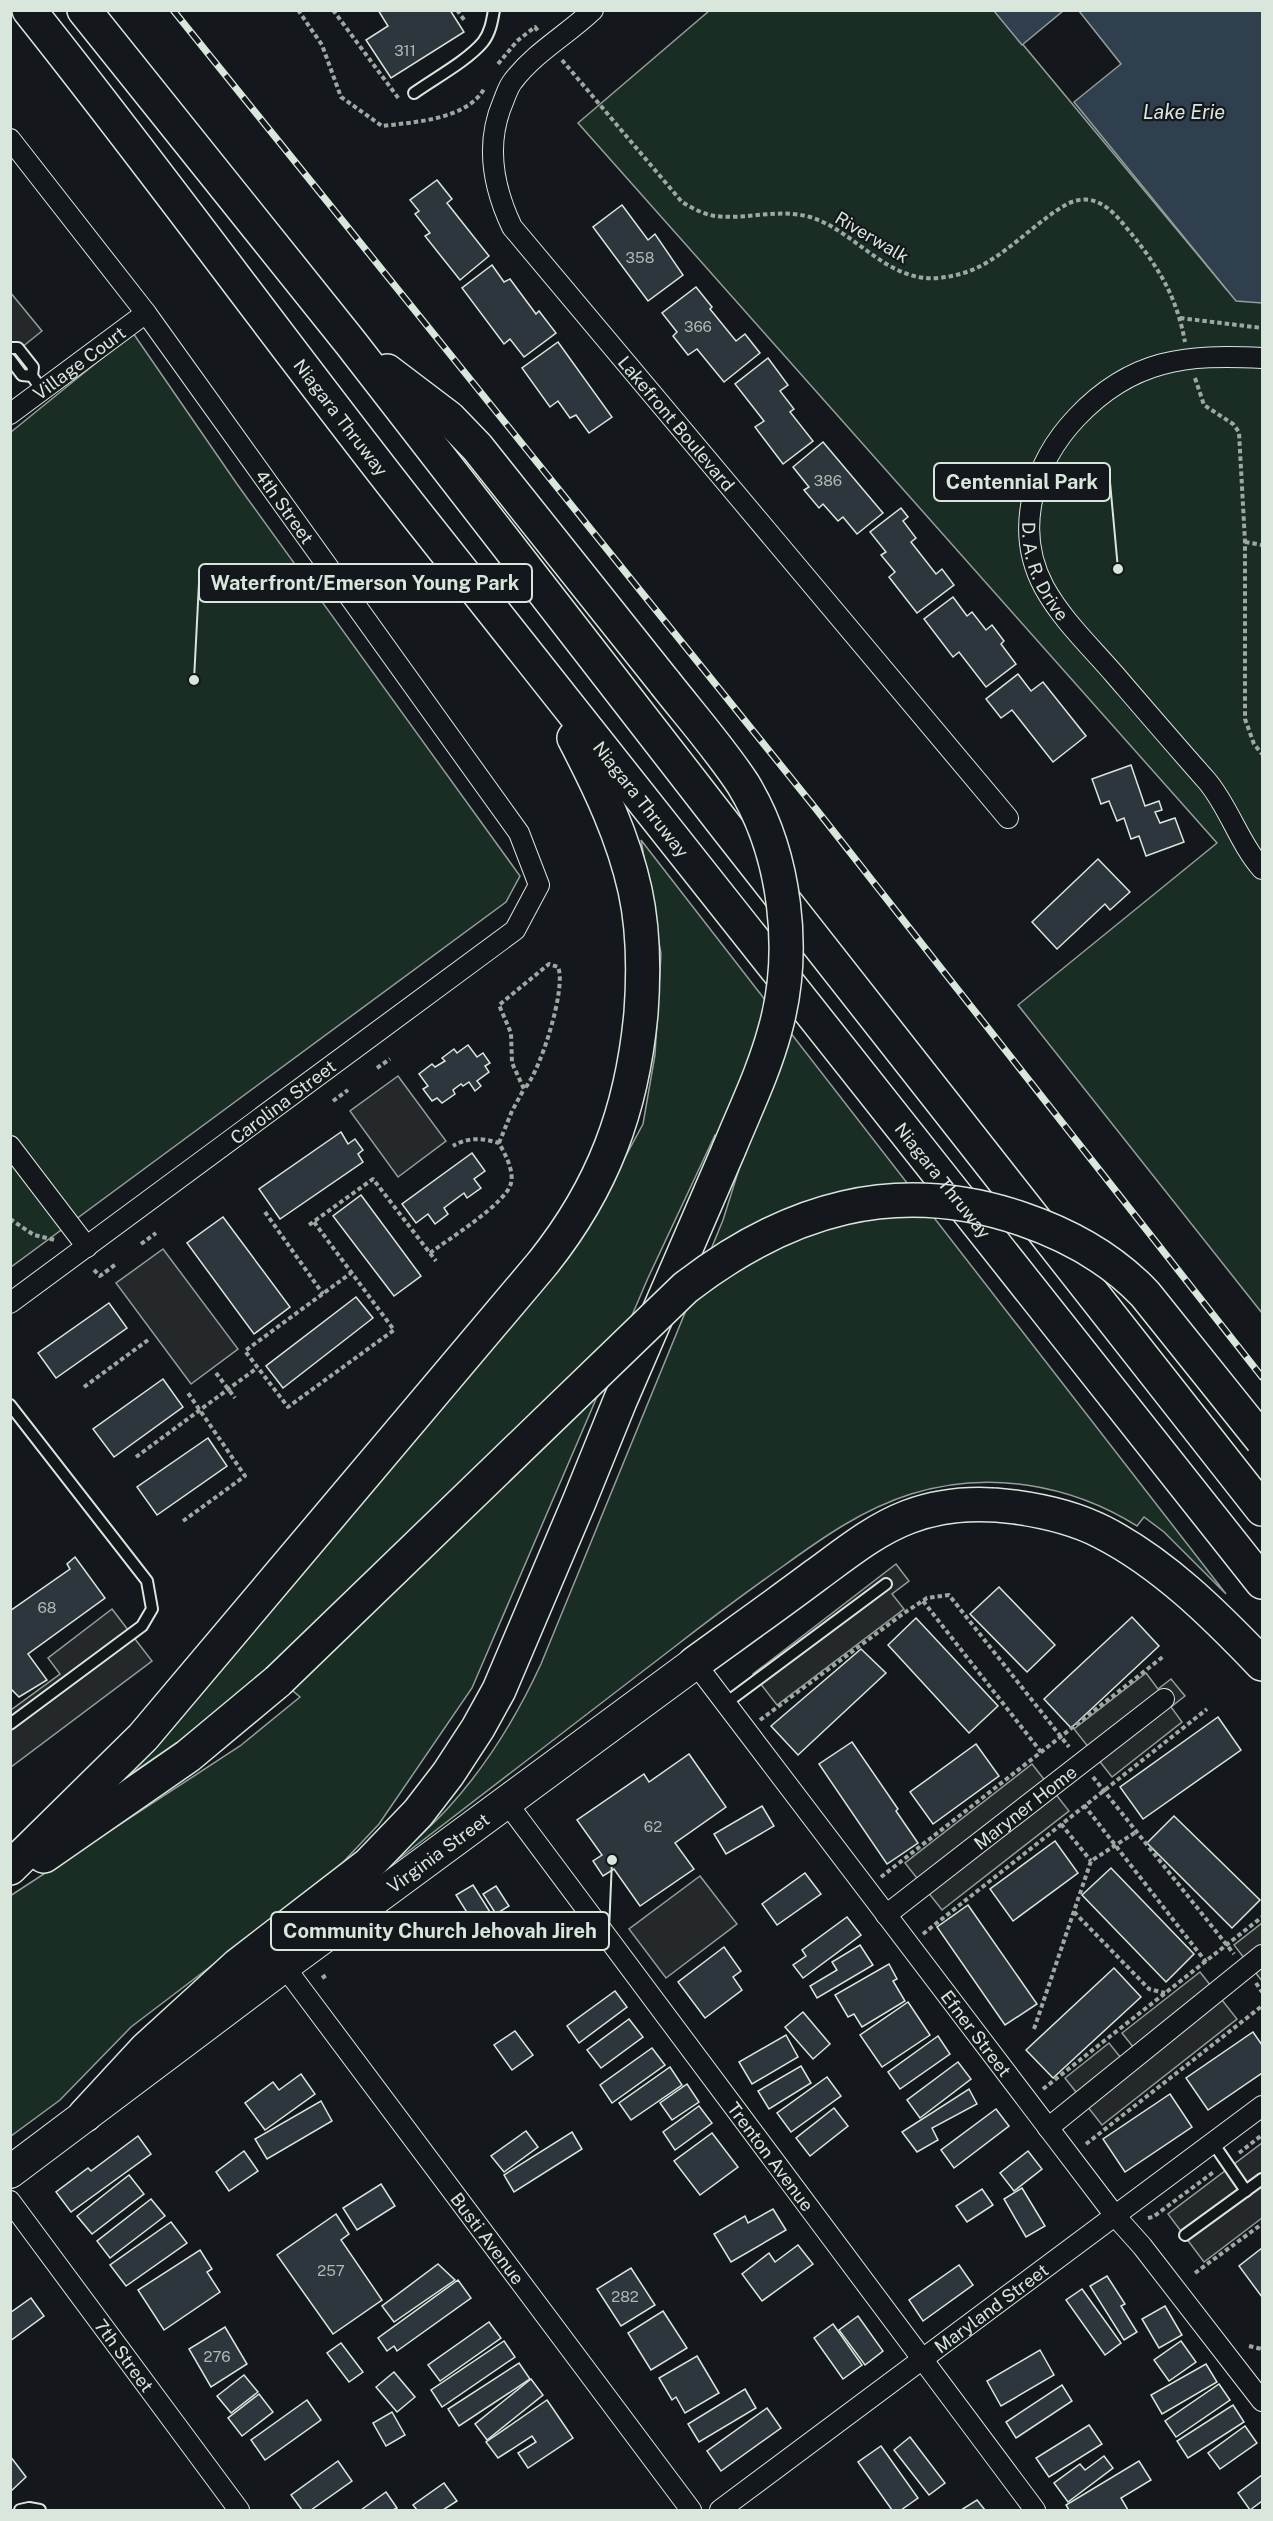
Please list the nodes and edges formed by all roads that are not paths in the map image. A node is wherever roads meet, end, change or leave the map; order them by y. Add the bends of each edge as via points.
1 (29, 10) edge
2 (84, 10) edge
3 (494, 10) edge
4 (586, 13) edge
5 (10, 24) edge
6 (411, 95) road end
7 (98, 97) junction
8 (10, 139) edge
9 (146, 313) junction
10 (350, 342) junction
11 (11, 349) edge
12 (1263, 358) edge
13 (10, 359) edge
14 (37, 383) junction
15 (10, 414) edge
16 (527, 653) junction
17 (1008, 818) dead end
18 (1263, 869) edge
19 (539, 885) joint
20 (10, 1146) edge
21 (87, 1247) junction
22 (10, 1303) edge
23 (10, 1405) edge
24 (1263, 1440) edge
25 (1263, 1509) edge
26 (1263, 1582) edge
27 (886, 1584) dead end
28 (695, 1663) junction
29 (1263, 1664) edge
30 (1164, 1699) dead end
31 (726, 1703) junction
32 (10, 1724) edge
33 (507, 1803) junction
34 (10, 1868) edge
35 (10, 1876) edge
36 (886, 1915) junction
37 (1263, 1955) edge
38 (284, 1966) junction
39 (1263, 2106) edge
40 (85, 2115) junction
41 (1048, 2128) junction
42 (1213, 2143) junction
43 (10, 2172) edge
44 (1263, 2179) edge
45 (1245, 2191) junction
46 (10, 2200) edge
47 (1116, 2217) junction
48 (1185, 2235) dead end
49 (922, 2358) junction
50 (1263, 2401) edge
51 (20, 2511) edge
52 (40, 2511) edge
53 (239, 2511) edge
54 (691, 2511) edge
55 (720, 2511) edge
56 (1035, 2511) edge

1 - 7 highway, Niagara Thruway
2 - 10 highway
3 - 6 lane via 484,41
4 - 17 street, Lakefront Boulevard via 511,82 499,110 492,146 494,174 500,202 512,227
5 - 7 highway
7 - 16 highway, Niagara Thruway via 417,516
8 - 9 street, 4th Street
9 - 14 street, Village Court
9 - 19 street, 4th Street via 519,833
10 - 25 highway
10 - 40 highway, bridge via 449,418 477,447 744,786 762,823 781,893 786,959 783,997 764,1064 729,1149 499,1690 478,1728 418,1813 369,1864 238,1965 146,2049
11 - 14 lane via 18,348 33,367
12 - 18 street, D. A. R. Drive via 1167,361 1125,378 1094,399 1059,435 1042,465 1029,523 1034,557 1044,586 1068,622 1213,788
13 - 14 lane via 22,375
14 - 15 street, Village Court
16 - 26 highway, Niagara Thruway
16 - 34 highway via 610,811 629,865 640,919 643,971 638,1037 625,1109 613,1146 581,1210 542,1264 143,1737
19 - 21 street, Carolina Street via 515,930
20 - 21 street
21 - 22 street, Carolina Street
23 - 32 lane via 147,1581 152,1609 142,1626
24 - 35 highway, bridge via 1145,1294 1122,1272 1080,1243 996,1210 942,1200 876,1202 828,1211 749,1244 686,1288 278,1681 189,1756 64,1844
27 - 31 lane
28 - 29 highway via 867,1539 906,1518 968,1504 1033,1510 1101,1532 1179,1584
28 - 31 street, Efner Street
28 - 33 main road, Virginia Street
30 - 36 street, Maryner Home
31 - 36 street, Efner Street
33 - 38 main road, Virginia Street
33 - 49 street, Trenton Avenue
36 - 41 street, Efner Street
37 - 41 street
38 - 40 main road, Virginia Street
38 - 54 street, Busti Avenue
39 - 42 street, Maryland Street
40 - 43 main road, Virginia Street
41 - 47 street, Efner Street
42 - 45 lane
42 - 47 street, Maryland Street
44 - 45 lane
45 - 48 lane
46 - 53 street, 7th Street
47 - 49 street, Maryland Street
47 - 50 street, Efner Street
49 - 55 street, Maryland Street
49 - 56 street, Trenton Avenue
51 - 52 lane

